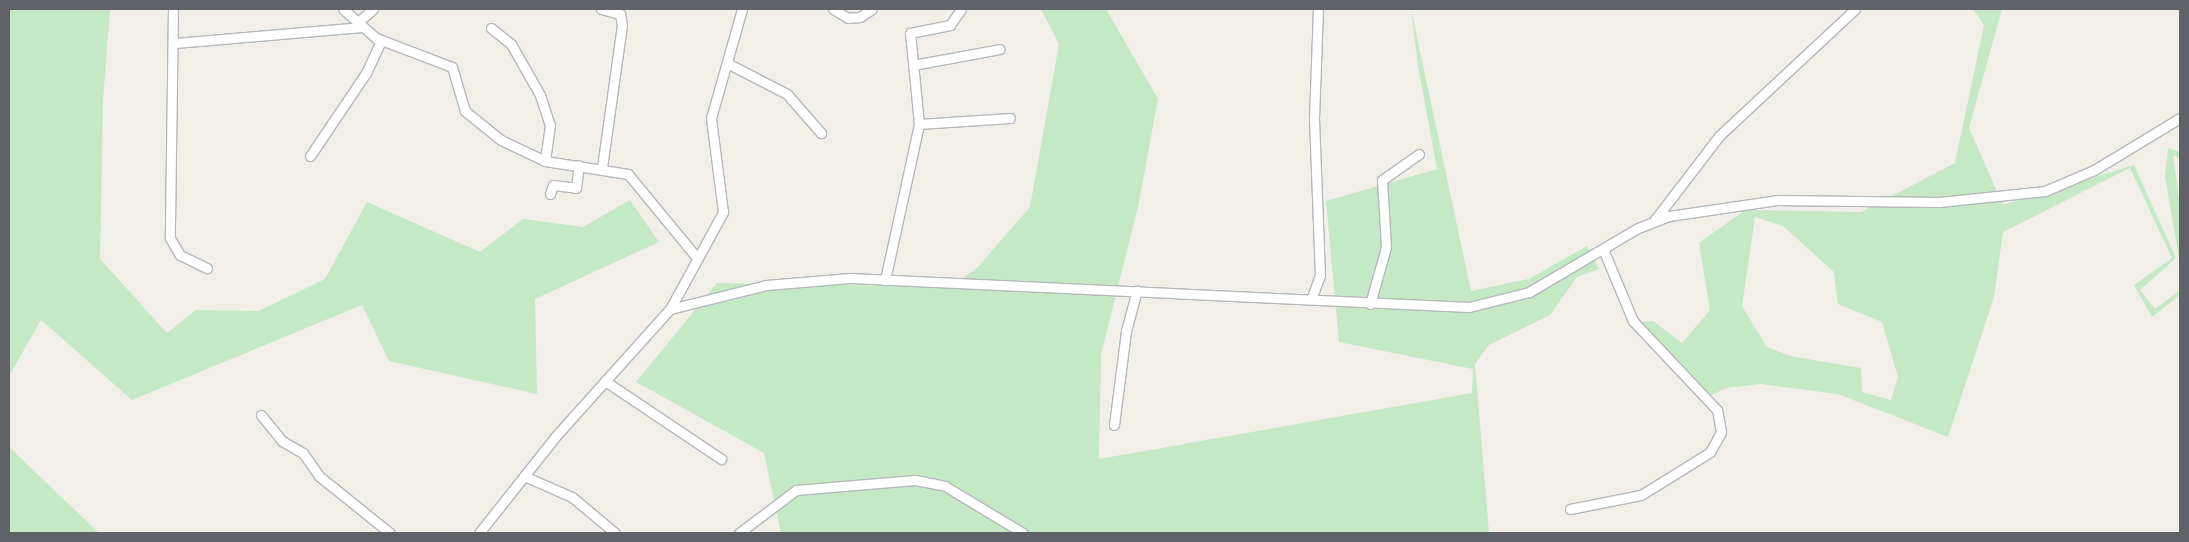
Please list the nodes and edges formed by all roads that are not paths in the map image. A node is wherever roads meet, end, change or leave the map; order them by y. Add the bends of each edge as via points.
1 (173, 9) edge
2 (342, 9) edge
3 (374, 9) edge
4 (601, 9) edge
5 (742, 9) edge
6 (833, 9) edge
7 (872, 9) edge
8 (962, 9) edge
9 (1318, 9) edge
10 (1855, 9) edge
11 (360, 25) junction
12 (491, 28) dead end
13 (381, 40) junction
14 (175, 43) junction
15 (1000, 49) dead end
16 (726, 63) junction
17 (913, 65) junction
18 (1010, 118) dead end
19 (2180, 118) edge
20 (919, 124) junction
21 (821, 133) dead end
22 (1419, 154) dead end
23 (310, 156) dead end
24 (545, 161) junction
25 (579, 165) junction
26 (602, 166) junction
27 (550, 194) dead end
28 (1654, 221) junction
29 (1603, 249) junction
30 (697, 258) junction
31 (207, 268) dead end
32 (885, 280) junction
33 (1137, 290) junction
34 (1312, 298) junction
35 (1370, 304) junction
36 (670, 308) junction
37 (604, 382) junction
38 (261, 415) dead end
39 (1114, 425) dead end
40 (721, 459) dead end
41 (524, 476) junction
42 (1570, 509) dead end
43 (390, 533) edge
44 (479, 533) edge
45 (615, 533) edge
46 (739, 533) edge
47 (1023, 533) edge

1 - 14 street
2 - 11 street
3 - 11 street
4 - 26 street via 620,14 622,25
5 - 16 street
6 - 7 street via 848,18 860,17
8 - 17 street via 950,25 913,29 909,40
9 - 34 street via 1314,118 1320,275
10 - 28 street via 1719,136
11 - 13 street
11 - 14 street
12 - 24 street via 512,44 540,95 550,125
13 - 23 street via 366,73
13 - 24 street via 445,61 456,76 460,102 476,124
14 - 31 street via 170,238 180,255
15 - 17 street
16 - 21 street via 787,94
16 - 30 street via 711,118 723,212
17 - 20 street
18 - 20 street
19 - 28 street via 2094,170 2045,191 1938,202 1777,200
20 - 32 street
22 - 35 street via 1382,180 1387,242
24 - 25 street
25 - 26 street
25 - 27 street via 576,188 553,185
26 - 30 street via 636,180
28 - 29 street
29 - 35 street via 1529,292 1484,304 1439,308
29 - 42 street via 1633,321 1717,410 1721,432 1710,452 1641,496
30 - 36 street
32 - 33 street
32 - 36 street via 792,281
33 - 34 street
33 - 39 street via 1126,331
34 - 35 street
36 - 37 street
37 - 40 street
37 - 41 street
38 - 43 street via 282,441 303,453 319,476
41 - 44 street
41 - 45 street via 572,497
46 - 47 street via 796,490 915,480 945,486

